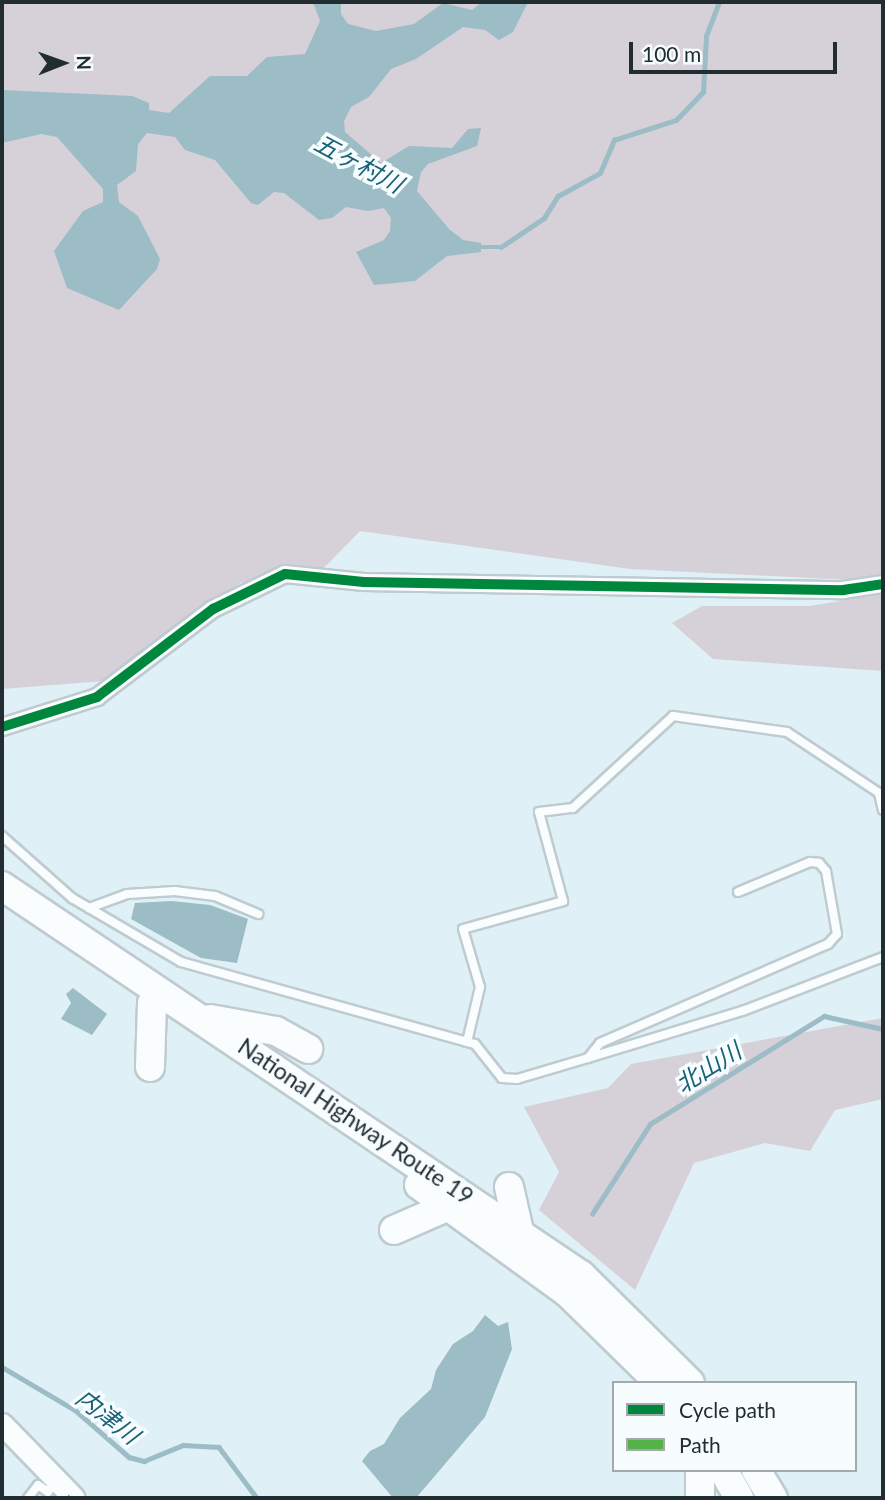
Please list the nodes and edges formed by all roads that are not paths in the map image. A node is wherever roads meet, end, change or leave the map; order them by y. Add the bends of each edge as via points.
1 (883, 584) edge
2 (2, 727) edge
3 (883, 810) edge
4 (2, 836) edge
5 (2, 886) edge
6 (738, 892) dead end
7 (2, 907) edge
8 (89, 908) junction
9 (258, 914) dead end
10 (883, 957) edge
11 (152, 1003) junction
12 (201, 1017) junction
13 (467, 1042) junction
14 (308, 1049) dead end
15 (588, 1058) junction
16 (150, 1067) dead end
17 (509, 1187) dead end
18 (449, 1206) junction
19 (394, 1230) dead end
20 (519, 1231) junction
21 (658, 1381) edge
22 (688, 1381) edge
23 (2, 1424) edge
24 (699, 1472) edge
25 (724, 1472) edge
26 (757, 1472) edge
27 (56, 1480) junction
28 (28, 1498) edge
29 (74, 1498) edge
30 (701, 1498) edge
31 (738, 1498) edge
32 (774, 1498) edge

1 - 2 street via 843,590 364,583 285,574 213,608 97,697
3 - 13 lane via 879,793 787,732 673,716 573,808 539,812 563,901 463,929 480,987
4 - 8 lane
5 - 12 highway, National Highway Route 19
6 - 15 lane via 810,862 819,863 826,871 837,934 828,944 600,1043
7 - 11 highway, National Highway Route 19
8 - 9 lane via 127,894 174,891 215,897
8 - 13 lane via 200,970
10 - 15 lane via 745,1010
11 - 16 highway
11 - 18 highway, National Highway Route 19
12 - 14 highway via 276,1031
12 - 20 highway, National Highway Route 19
13 - 15 lane via 475,1044 502,1078 517,1079
17 - 20 highway
18 - 19 highway
18 - 21 highway, National Highway Route 19 via 567,1292
20 - 22 highway, National Highway Route 19 via 581,1275
23 - 27 main road
24 - 30 highway
25 - 31 highway
26 - 32 highway
27 - 28 lane via 48,1492 38,1485
27 - 29 main road

